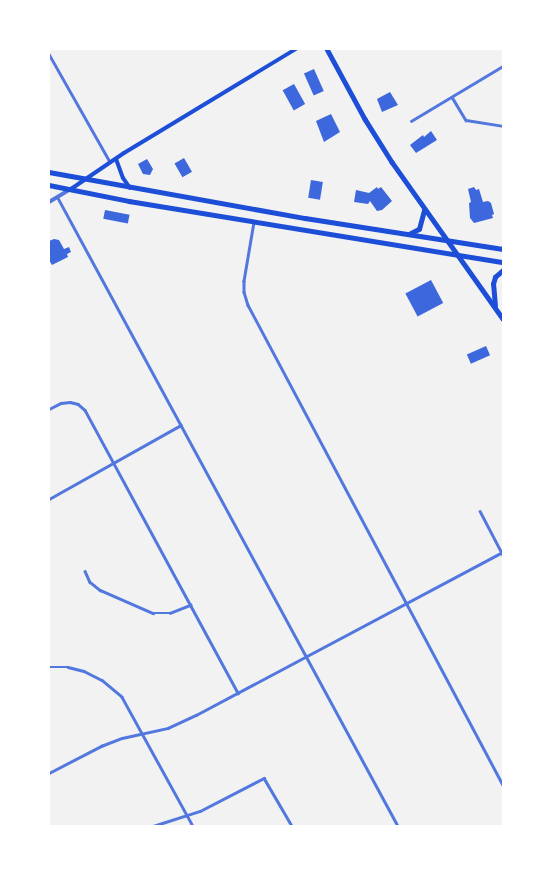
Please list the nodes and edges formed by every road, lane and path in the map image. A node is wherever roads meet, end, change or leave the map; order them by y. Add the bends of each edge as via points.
1 (296, 49) edge
2 (327, 49) edge
3 (49, 54) edge
4 (503, 66) edge
5 (452, 97) junction
6 (411, 121) dead end
7 (503, 126) edge
8 (116, 159) junction
9 (110, 162) junction
10 (49, 172) edge
11 (84, 179) junction
12 (49, 185) edge
13 (130, 188) junction
14 (70, 190) junction
15 (58, 198) junction
16 (49, 202) edge
17 (424, 210) junction
18 (254, 222) junction
19 (409, 235) junction
20 (446, 241) junction
21 (503, 249) edge
22 (455, 254) junction
23 (503, 262) edge
24 (503, 270) edge
25 (495, 307) junction
26 (503, 319) edge
27 (49, 409) edge
28 (181, 425) junction
29 (114, 462) junction
30 (49, 499) edge
31 (480, 512) dead end
32 (503, 553) edge
33 (85, 571) dead end
34 (190, 604) junction
35 (406, 604) junction
36 (306, 656) junction
37 (49, 667) edge
38 (238, 693) junction
39 (144, 734) junction
40 (49, 773) edge
41 (503, 785) edge
42 (187, 816) junction
43 (153, 826) edge
44 (193, 826) edge
45 (292, 826) edge
46 (398, 826) edge

1 - 8 main road
2 - 17 main road via 367,124
3 - 9 street
4 - 5 street
5 - 6 street
5 - 7 street via 466,120
8 - 9 main road
8 - 13 main road
9 - 11 main road
10 - 11 main road
11 - 13 main road
11 - 14 main road
12 - 14 main road
13 - 19 main road
14 - 15 street
14 - 18 main road
15 - 16 street
15 - 28 street
17 - 19 main road via 419,229
17 - 20 main road
18 - 22 main road
18 - 35 street via 244,281 248,304
19 - 20 main road
20 - 21 main road
20 - 22 main road
22 - 23 main road
22 - 25 main road
24 - 25 main road via 493,284
25 - 26 main road
27 - 29 street via 65,402 74,402 82,407
28 - 29 street
28 - 36 street
29 - 30 street
29 - 34 street
31 - 32 street
32 - 35 street
33 - 34 street via 90,582 100,590 153,613 170,613
34 - 38 street
35 - 36 street
35 - 41 street
36 - 38 street
36 - 46 street
37 - 39 street via 76,668 102,680 122,697
38 - 39 street via 183,722
39 - 40 street via 101,746
39 - 42 street
42 - 43 street
42 - 44 street
42 - 45 street via 264,778

